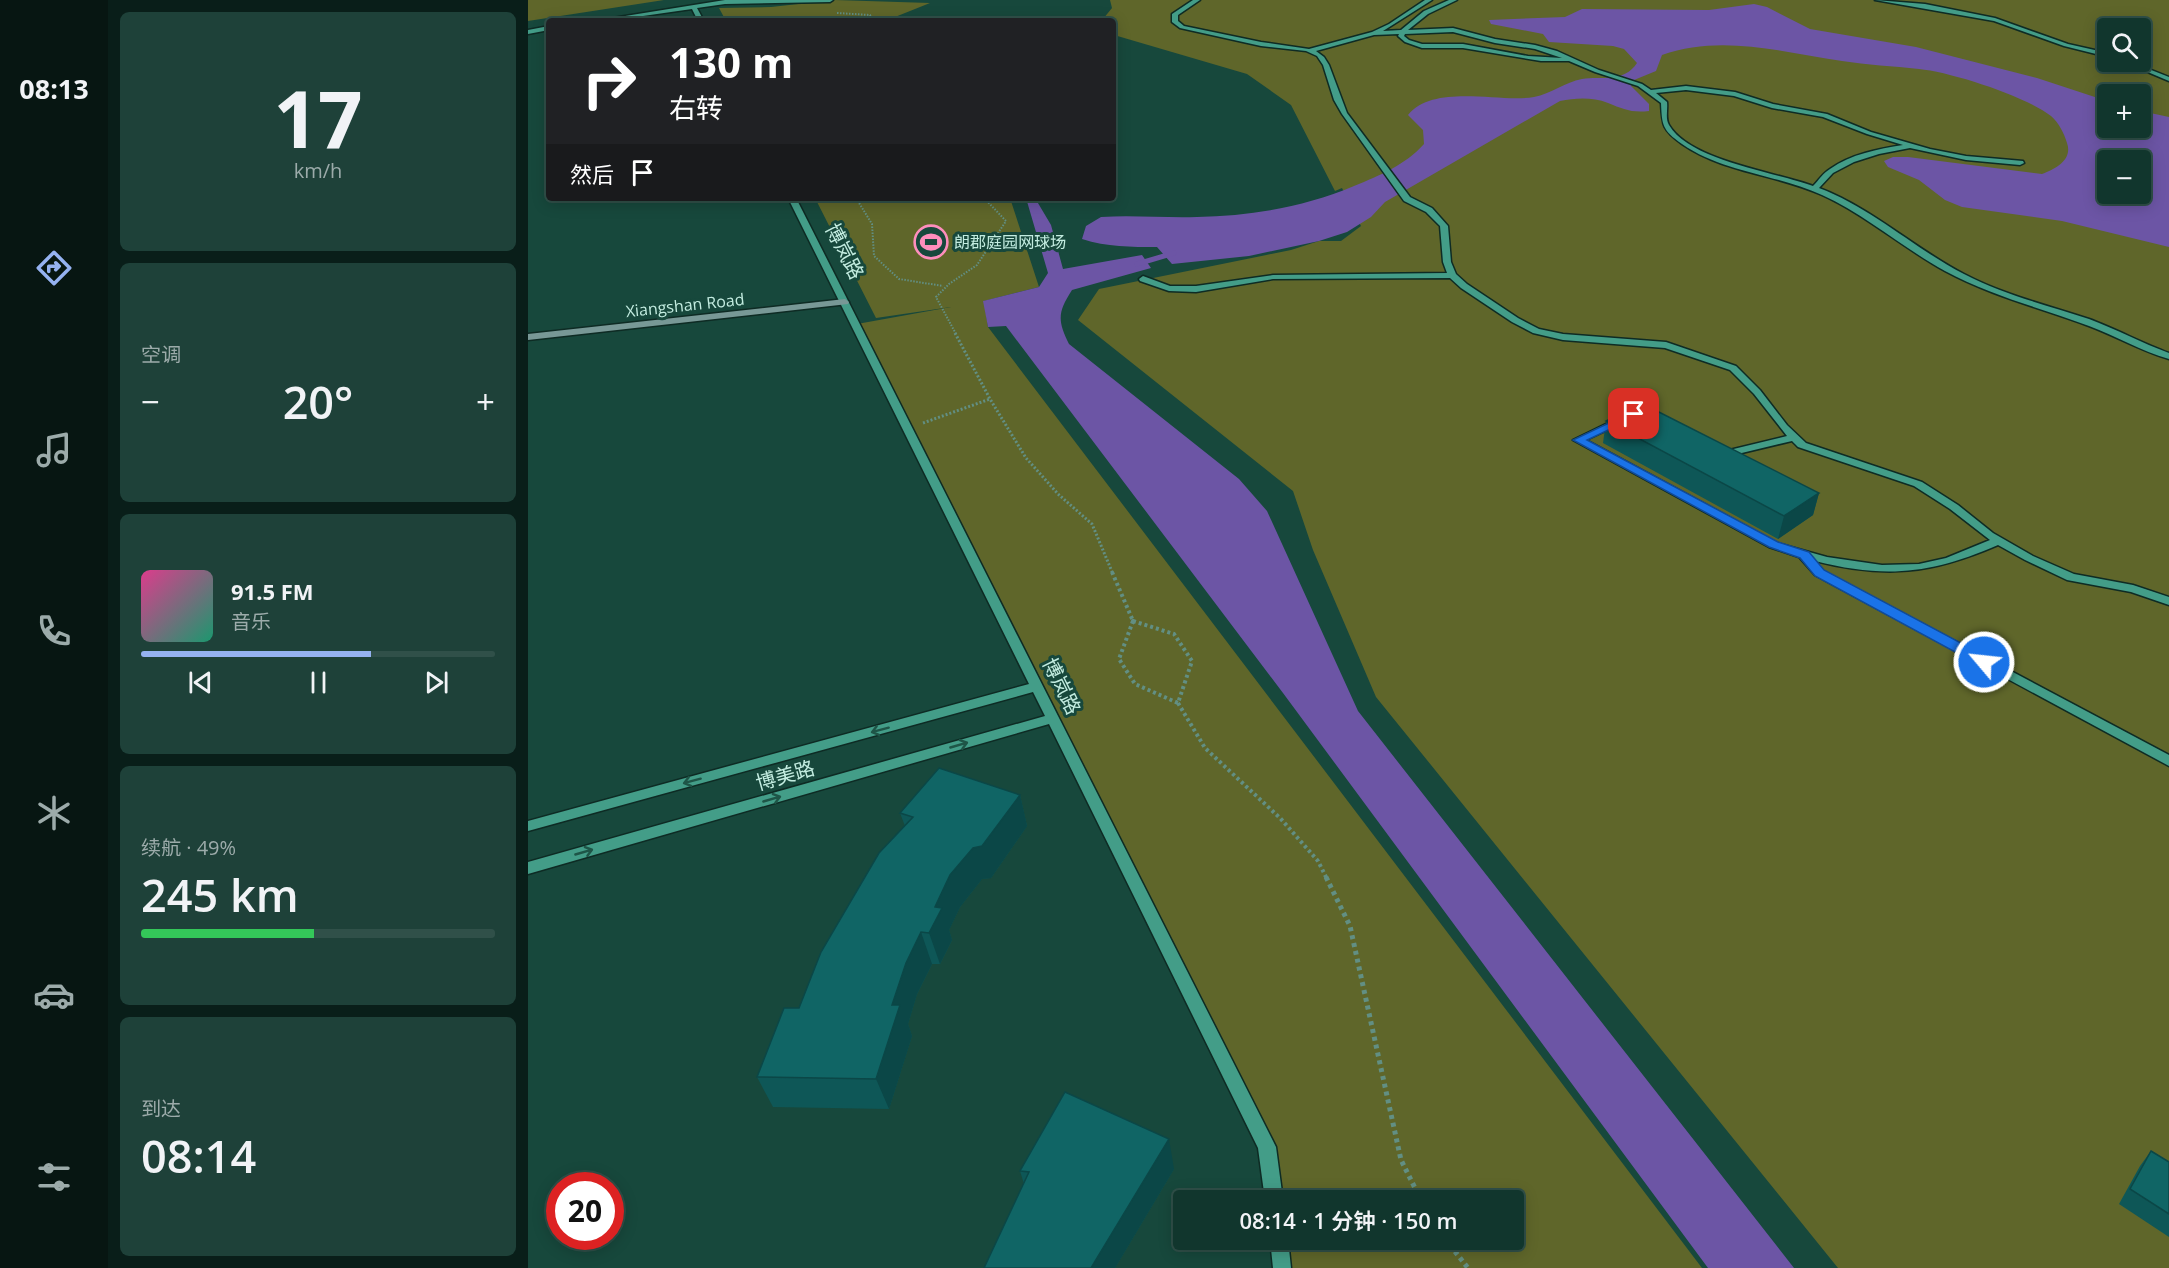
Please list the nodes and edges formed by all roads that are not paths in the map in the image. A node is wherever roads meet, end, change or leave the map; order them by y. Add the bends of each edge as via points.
1 (830, 0) edge
2 (1197, 0) edge
3 (1429, 0) edge
4 (1454, 0) edge
5 (1878, 0) edge
6 (693, 6) junction
7 (616, 18) edge
8 (699, 18) edge
9 (546, 29) edge
10 (528, 32) edge
11 (1374, 33) junction
12 (1402, 33) junction
13 (1311, 50) junction
14 (2097, 53) edge
15 (1569, 59) junction
16 (2151, 72) edge
17 (2169, 79) edge
18 (1650, 92) junction
19 (1911, 146) junction
20 (2020, 163) dead end
21 (1814, 189) junction
22 (794, 201) edge
23 (1452, 275) junction
24 (1143, 279) dead end
25 (845, 302) junction
26 (528, 337) edge
27 (2169, 356) edge
28 (1634, 414) edge
29 (1794, 436) junction
30 (1706, 451) edge
31 (1999, 540) junction
32 (1804, 555) junction
33 (2169, 601) edge
34 (1037, 686) junction
35 (1053, 718) junction
36 (2169, 761) edge
37 (528, 826) edge
38 (528, 868) edge
39 (1273, 1190) edge
40 (1280, 1250) edge
41 (1282, 1268) edge

1 - 6 street
2 - 13 street via 1175,14 1175,22 1182,27 1267,45
3 - 11 street
4 - 12 street via 1436,7
5 - 14 street via 1984,18
6 - 7 street
6 - 8 street
9 - 10 street
11 - 12 street
11 - 13 street
12 - 15 street via 1453,30 1535,46
12 - 15 street via 1404,40 1425,46 1462,46 1527,58
13 - 23 street via 1321,56 1335,99 1407,199 1429,210 1444,226
15 - 18 street
16 - 17 street
18 - 19 street via 1686,88 1735,94 1772,106 1825,115
18 - 21 street via 1664,102 1664,121 1687,145 1741,168
19 - 20 street via 1966,158
19 - 21 street via 1858,157 1835,168
21 - 27 street via 1856,211 1921,254 1992,291 2086,322
22 - 25 street, 博岚路
23 - 24 street via 1273,277 1196,289 1169,288
23 - 29 street via 1536,331 1563,337 1666,345 1732,368
25 - 26 main road, Xiangshan Road
25 - 34 street, 博岚路
28 - 32 street via 1578,440 1773,544
29 - 30 street via 1716,456
29 - 31 street via 1802,445 1918,484
31 - 32 street via 1912,568 1883,570
31 - 33 street via 2072,576
32 - 36 street via 1819,573
34 - 35 street, 博岚路
34 -> 37 street, 博美路
38 -> 35 street, 博美路
35 - 39 street, 博岚路 via 1267,1147
40 - 41 street

